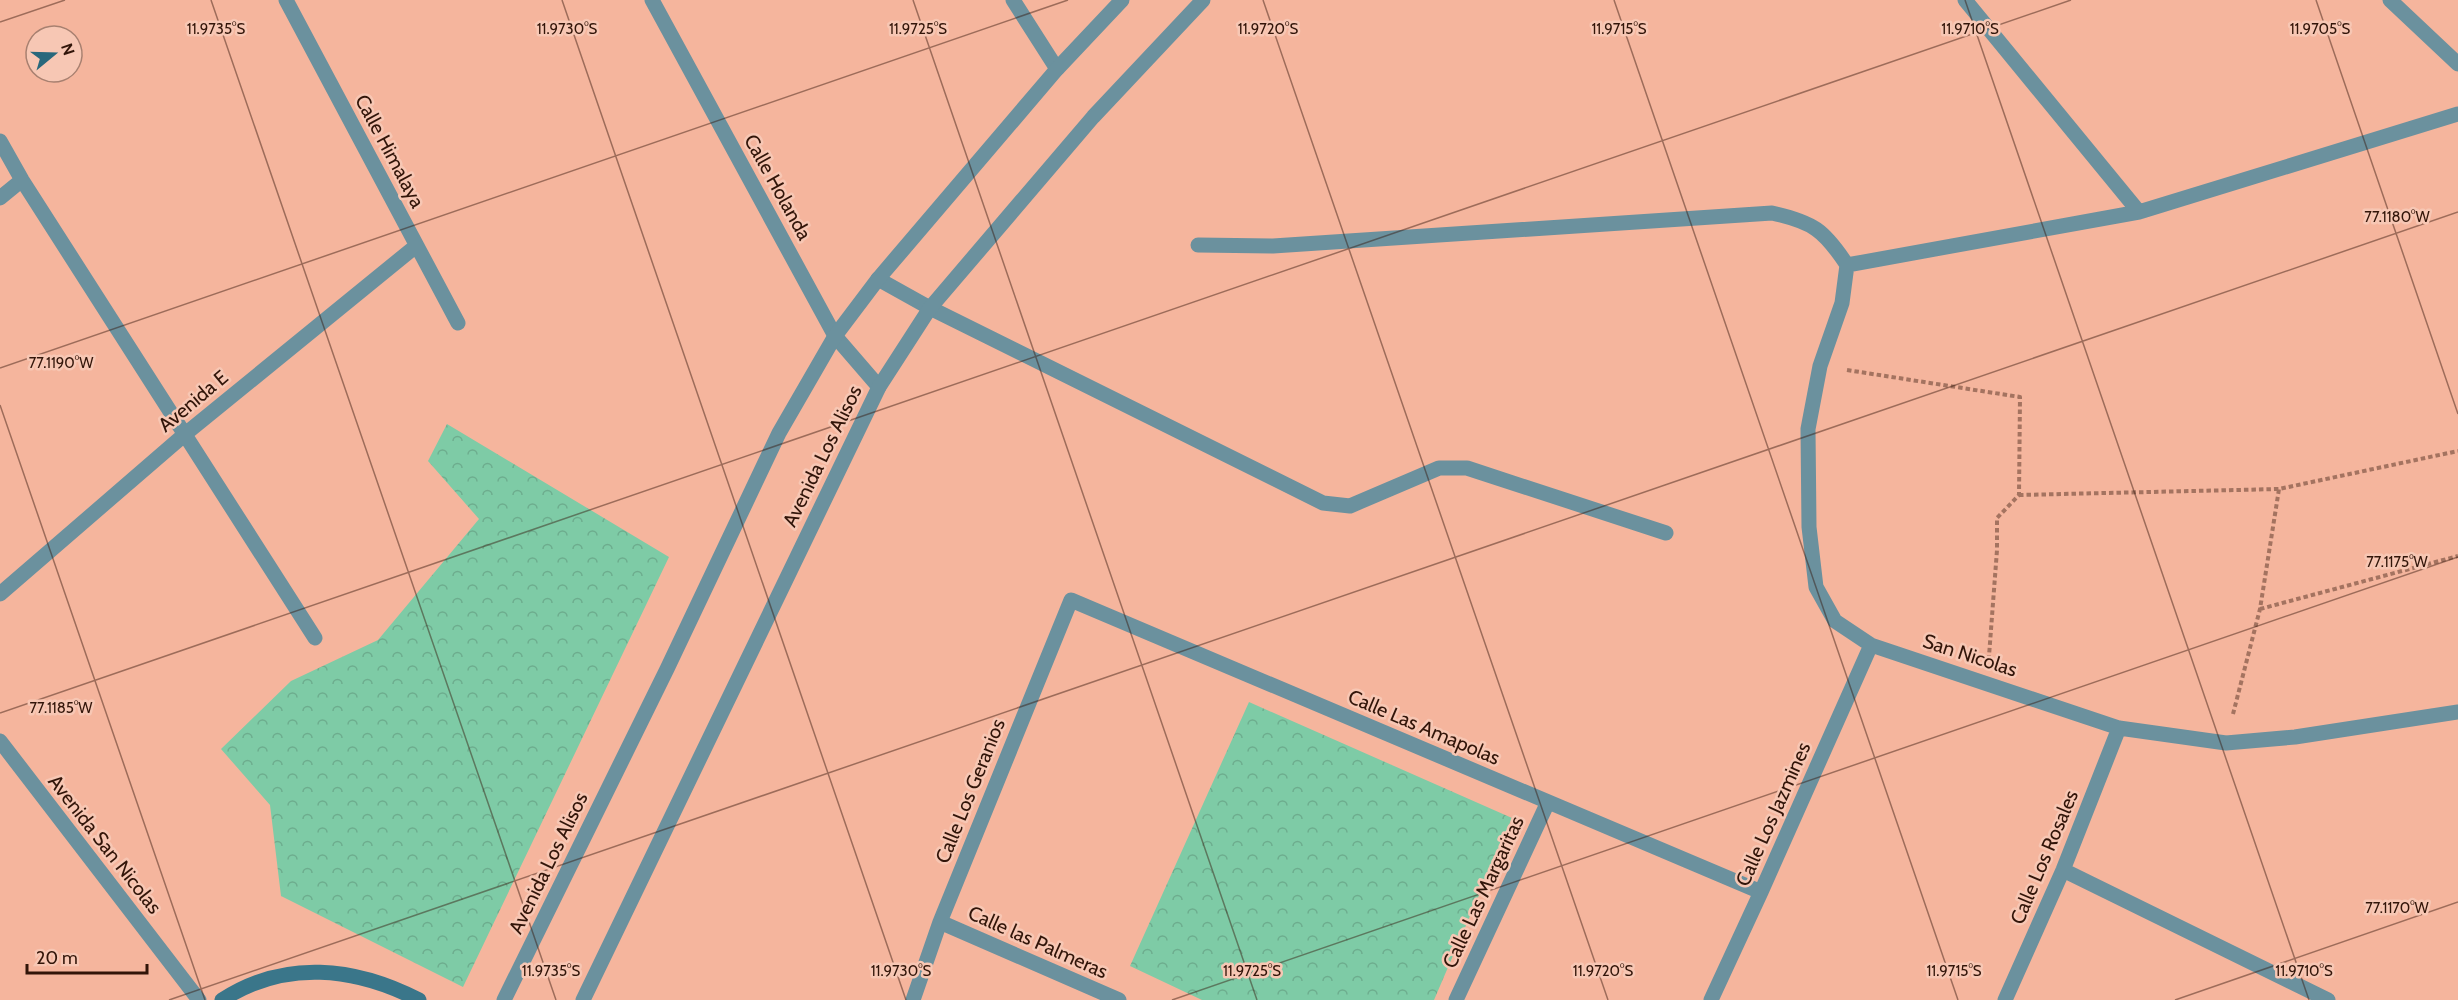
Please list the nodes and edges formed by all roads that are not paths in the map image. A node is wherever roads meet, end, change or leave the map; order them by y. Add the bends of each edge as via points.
1 (286, 0) edge
2 (652, 0) edge
3 (1013, 0) edge
4 (1122, 0) edge
5 (1203, 0) edge
6 (1965, 0) edge
7 (2390, 0) edge
8 (2458, 64) edge
9 (1057, 69) junction
10 (2458, 114) edge
11 (0, 141) edge
12 (22, 180) junction
13 (0, 198) edge
14 (2139, 212) junction
15 (1198, 245) dead end
16 (417, 246) junction
17 (1847, 265) junction
18 (878, 279) junction
19 (930, 308) junction
20 (458, 323) dead end
21 (835, 336) junction
22 (879, 387) junction
23 (184, 435) junction
24 (1666, 533) dead end
25 (0, 594) edge
26 (1071, 600) joint
27 (315, 638) dead end
28 (1870, 645) junction
29 (2458, 712) edge
30 (2120, 728) junction
31 (0, 741) edge
32 (1548, 802) junction
33 (2063, 870) junction
34 (1761, 892) junction
35 (940, 922) junction
36 (199, 1000) edge
37 (222, 1000) edge
38 (419, 1000) edge
39 (504, 1000) edge
40 (583, 1000) edge
41 (913, 1000) edge
42 (1119, 1000) edge
43 (1456, 1000) edge
44 (1711, 1000) edge
45 (2006, 1000) edge
46 (2328, 1000) edge

1 - 16 street, Calle Himalaya
2 - 21 street, Calle Holanda
3 - 9 street
4 - 9 street, Avenida Los Alisos
5 - 19 street, Avenida Los Alisos via 1093,117
6 - 14 street
7 - 8 street
9 - 18 street, Avenida Los Alisos
10 - 14 street
11 - 12 street
12 - 13 street
12 - 23 street
14 - 17 street
15 - 17 street via 1273,246 1772,213 1796,218 1816,228 1831,241
16 - 20 street, Calle Himalaya
16 - 23 street, Avenida E
17 - 28 street, San Nicolas via 1842,303 1820,366 1808,429 1809,527 1816,588 1835,621
18 - 19 street
18 - 21 street, Avenida Los Alisos
19 - 22 street, Avenida Los Alisos
19 - 24 street via 1323,503 1350,506 1439,468 1467,468
21 - 22 street, Calle Holanda
21 - 39 street, Avenida Los Alisos via 779,433
22 - 40 street, Avenida Los Alisos
23 - 25 street, Avenida E
23 - 27 street
26 - 32 street, Calle Las Amapolas
26 - 35 street, Calle Los Geranios
28 - 30 street, San Nicolas
28 - 34 street, Calle Los Jazmines
29 - 30 street, San Nicolas via 2295,737 2226,743
30 - 33 street, Calle Los Rosales
31 - 36 street, Avenida San Nicolas
32 - 34 street, Calle Las Amapolas
32 - 43 street, Calle Las Margaritas
33 - 45 street, Calle Los Rosales
33 - 46 street
34 - 44 street, Calle Los Jazmines
35 - 41 street, Calle Los Geranios
35 - 42 street, Calle las Palmeras
37 - 38 main road via 269,977 296,972 373,980

